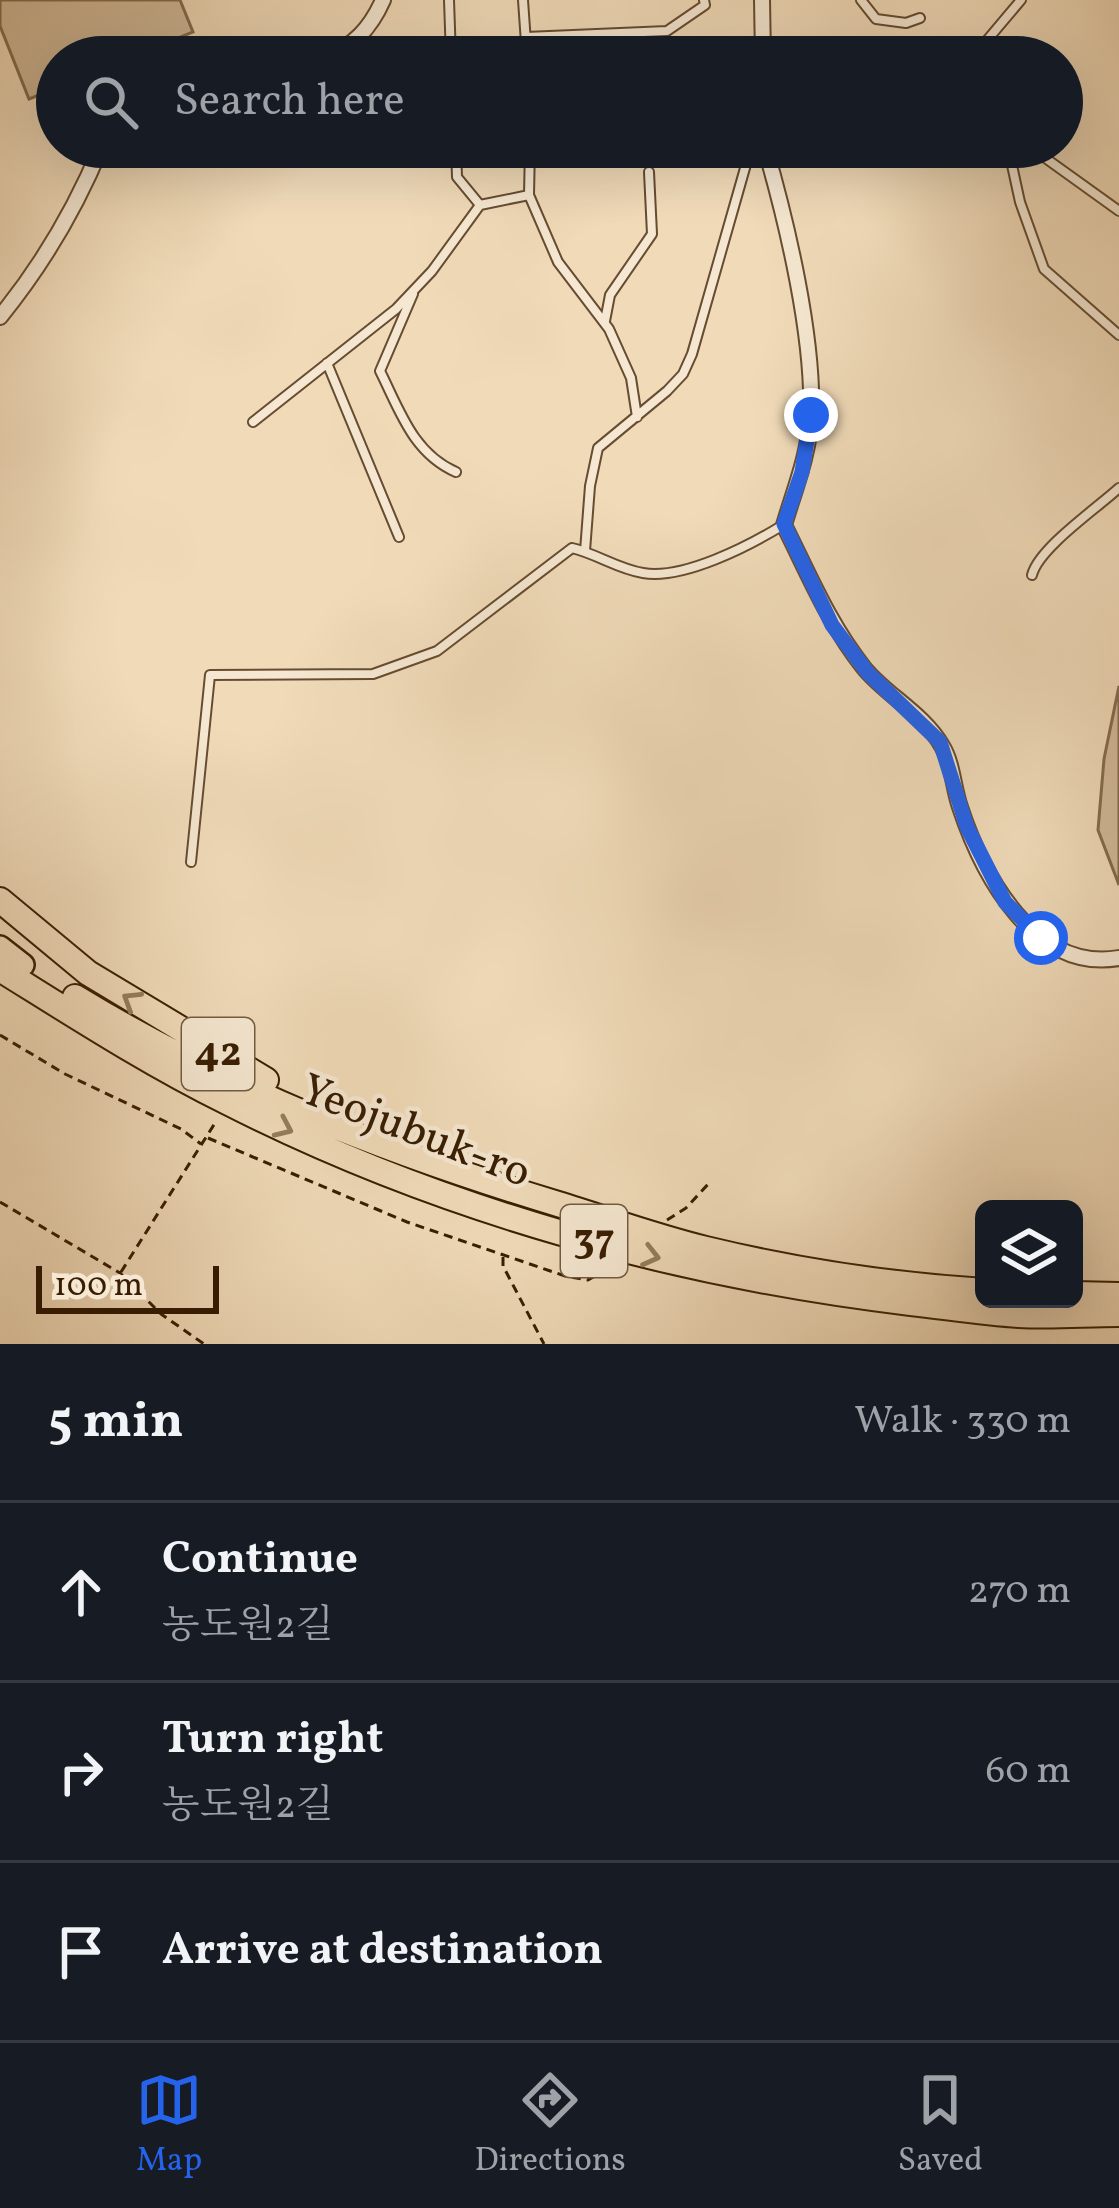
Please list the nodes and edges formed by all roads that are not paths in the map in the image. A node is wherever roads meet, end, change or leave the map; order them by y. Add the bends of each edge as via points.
1 (383, 0) edge
2 (448, 0) edge
3 (523, 0) edge
4 (704, 0) edge
5 (762, 0) edge
6 (861, 0) edge
7 (1021, 0) edge
8 (920, 18) dead end
9 (359, 36) edge
10 (450, 36) edge
11 (526, 36) edge
12 (550, 36) edge
13 (763, 36) edge
14 (991, 36) edge
15 (92, 168) edge
16 (457, 168) edge
17 (530, 168) edge
18 (746, 168) edge
19 (771, 168) edge
20 (1013, 168) edge
21 (1059, 168) edge
22 (649, 172) dead end
23 (529, 195) junction
24 (480, 205) junction
25 (1119, 211) edge
26 (416, 287) junction
27 (0, 317) edge
28 (605, 323) junction
29 (1119, 335) edge
30 (327, 364) junction
31 (637, 417) junction
32 (253, 422) dead end
33 (456, 472) dead end
34 (1119, 488) edge
35 (784, 524) junction
36 (399, 537) dead end
37 (585, 551) junction
38 (1032, 574) dead end
39 (191, 862) dead end
40 (0, 900) edge
41 (0, 948) edge
42 (1119, 958) edge
43 (8, 970) edge
44 (456, 1173) junction
45 (975, 1290) edge
46 (1083, 1294) edge
47 (1119, 1295) edge
48 (1119, 1314) edge

1 - 9 street
2 - 10 lane
3 - 11 lane
4 - 12 lane via 667,31
5 - 13 street
6 - 8 lane via 876,19
7 - 14 lane
15 - 27 street via 40,267
16 - 24 lane
17 - 23 lane
18 - 31 lane via 692,354
19 - 35 street via 810,384 807,446
20 - 29 lane via 1044,269
21 - 25 lane
22 - 28 lane via 652,234 610,296
23 - 24 lane
23 - 28 lane via 558,262
24 - 26 lane
26 - 30 lane
26 - 33 lane via 380,371 417,445
28 - 31 lane via 632,378
30 - 32 lane
30 - 36 lane
31 - 37 lane via 598,448
34 - 38 lane via 1049,547
35 - 37 lane via 753,544 658,575
35 - 42 street via 832,625 868,673 940,742 967,827 1005,902 1041,938 1090,958
37 - 39 lane via 572,548 437,651 373,674 210,675
44 -> 40 highway, 42 via 209,1048 88,973
41 - 43 highway, Yeojubuk-ro / 37
43 - 44 highway, Yeojubuk-ro / 37 via 223,1076
43 -> 48 highway, Yeojubuk-ro / 37 via 227,1102 386,1174 540,1226 824,1293 1020,1316
44 - 45 highway, Yeojubuk-ro / 37 via 705,1249 896,1285
46 - 47 highway

